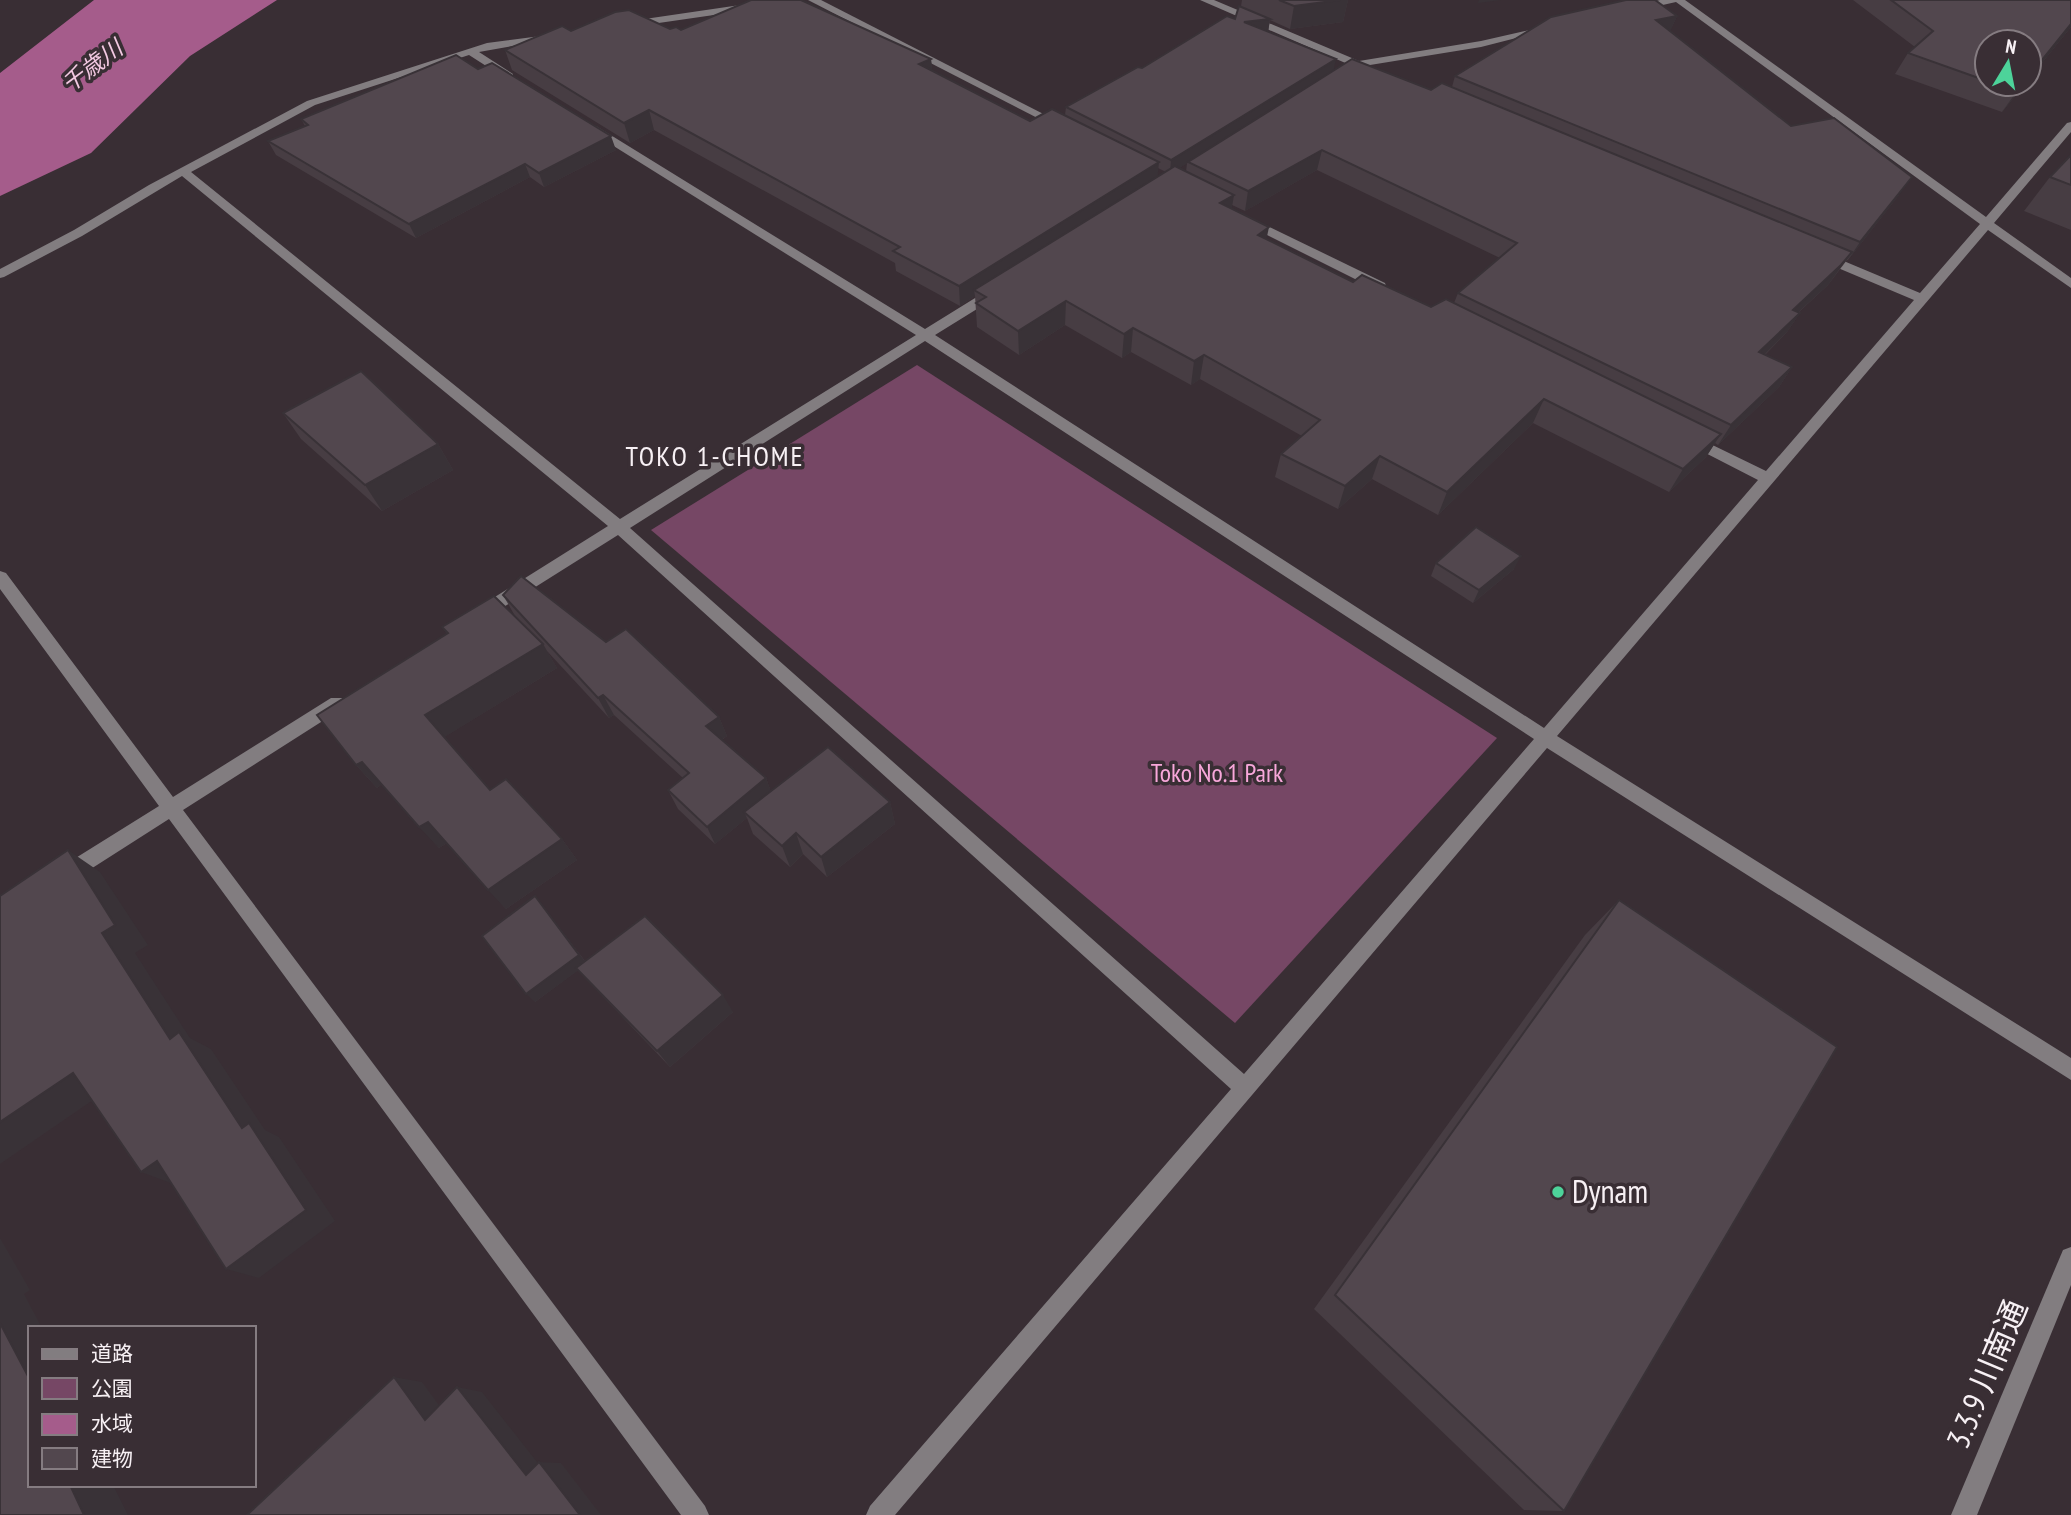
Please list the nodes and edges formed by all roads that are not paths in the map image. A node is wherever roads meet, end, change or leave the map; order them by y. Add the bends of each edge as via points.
1 (796, 0) edge
2 (813, 0) edge
3 (1205, 0) edge
4 (1676, 0) edge
5 (1624, 11) edge
6 (1562, 25) edge
7 (624, 26) edge
8 (570, 33) edge
9 (471, 52) junction
10 (1359, 64) junction
11 (1384, 75) edge
12 (1335, 79) edge
13 (517, 81) edge
14 (576, 117) edge
15 (2071, 125) edge
16 (1072, 132) edge
17 (183, 171) junction
18 (1233, 213) edge
19 (1987, 223) junction
20 (1808, 251) edge
21 (0, 274) edge
22 (1007, 284) edge
23 (2071, 284) edge
24 (1395, 293) edge
25 (1923, 299) junction
26 (925, 335) junction
27 (1682, 436) edge
28 (1769, 479) junction
29 (620, 527) junction
30 (0, 577) edge
31 (466, 623) edge
32 (348, 696) edge
33 (1546, 738) junction
34 (171, 807) junction
35 (57, 880) edge
36 (2071, 1070) edge
37 (1246, 1089) junction
38 (2071, 1258) edge
39 (696, 1515) edge
40 (879, 1515) edge
41 (1964, 1515) edge

1 - 7 street
2 - 16 street
3 - 10 street
4 - 5 street
4 - 19 street
6 - 10 street
8 - 9 street
9 - 13 street
9 - 17 street via 311,103
10 - 11 street
10 - 12 street
14 - 26 street
15 - 19 street
17 - 21 street
17 - 29 street
18 - 24 street
19 - 23 street
19 - 25 street
20 - 25 street
22 - 26 street
25 - 28 street
26 - 29 street
26 - 33 street
27 - 28 street
28 - 33 street
29 - 31 street
29 - 37 street
30 - 34 street
32 - 34 street
33 - 36 street
33 - 37 street
34 - 35 street
34 - 39 street
37 - 40 street
38 - 41 street, 3.3.9 川南通

